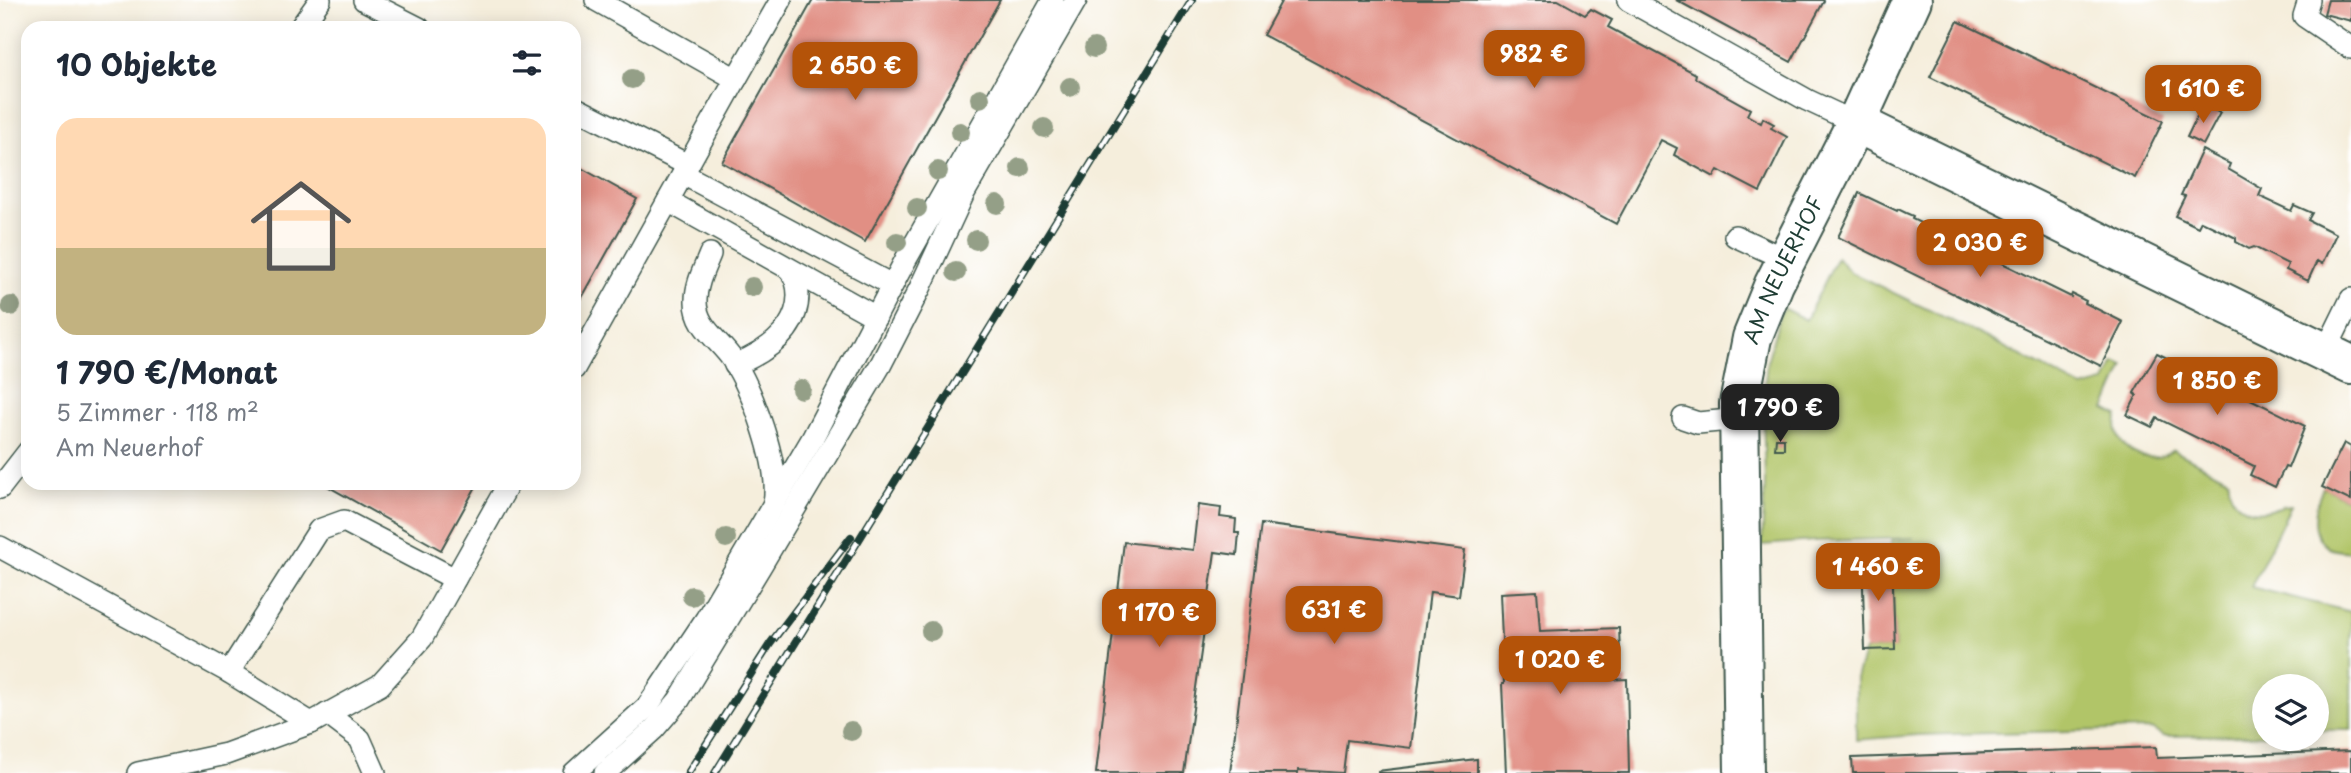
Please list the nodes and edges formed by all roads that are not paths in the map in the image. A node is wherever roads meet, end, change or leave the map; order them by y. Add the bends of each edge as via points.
1 (320, 0) edge
2 (363, 0) edge
3 (596, 0) edge
4 (781, 0) edge
5 (1053, 0) edge
6 (1076, 0) edge
7 (1628, 0) edge
8 (1912, 0) edge
9 (2309, 0) edge
10 (305, 21) edge
11 (405, 21) edge
12 (2351, 48) edge
13 (736, 79) junction
14 (581, 111) edge
15 (1856, 123) junction
16 (685, 170) junction
17 (668, 201) junction
18 (1735, 236) dead end
19 (710, 254) dead end
20 (1787, 260) junction
21 (789, 269) junction
22 (892, 285) junction
23 (2351, 299) edge
24 (876, 317) junction
25 (581, 356) edge
26 (2338, 359) edge
27 (735, 365) junction
28 (1683, 418) dead end
29 (1740, 419) junction
30 (21, 461) edge
31 (0, 488) edge
32 (505, 490) edge
33 (773, 505) junction
34 (0, 547) edge
35 (456, 579) junction
36 (229, 672) junction
37 (319, 718) junction
38 (138, 773) edge
39 (375, 773) edge
40 (574, 773) edge
41 (605, 773) edge
42 (1744, 773) edge

1 - 10 lane
2 - 11 lane
3 - 13 lane
4 - 13 lane
5 - 22 lane
6 - 41 lane via 964,192 880,364 679,700
7 - 15 lane
8 - 15 street, AM NEUERHOF
9 - 12 lane via 2304,16
13 - 16 lane
14 - 16 lane
15 - 20 street, AM NEUERHOF
15 - 26 street
16 - 17 lane
16 - 22 lane
17 - 21 lane
17 - 25 lane
18 - 20 lane
19 - 27 lane via 696,302 702,323
20 - 29 street, AM NEUERHOF via 1752,338
21 - 24 lane
21 - 27 lane via 798,288 798,308 789,329
22 - 24 lane
23 - 26 lane
24 - 33 lane
27 - 33 lane via 765,440 777,488
28 - 29 lane via 1698,423
29 - 42 street, AM NEUERHOF
30 - 31 lane
32 - 35 lane
33 - 40 lane via 647,707
34 - 36 lane
35 - 36 lane via 344,521 319,530
35 - 37 lane via 422,638 380,685
36 - 37 lane
37 - 38 lane via 226,754
37 - 39 lane via 360,739

